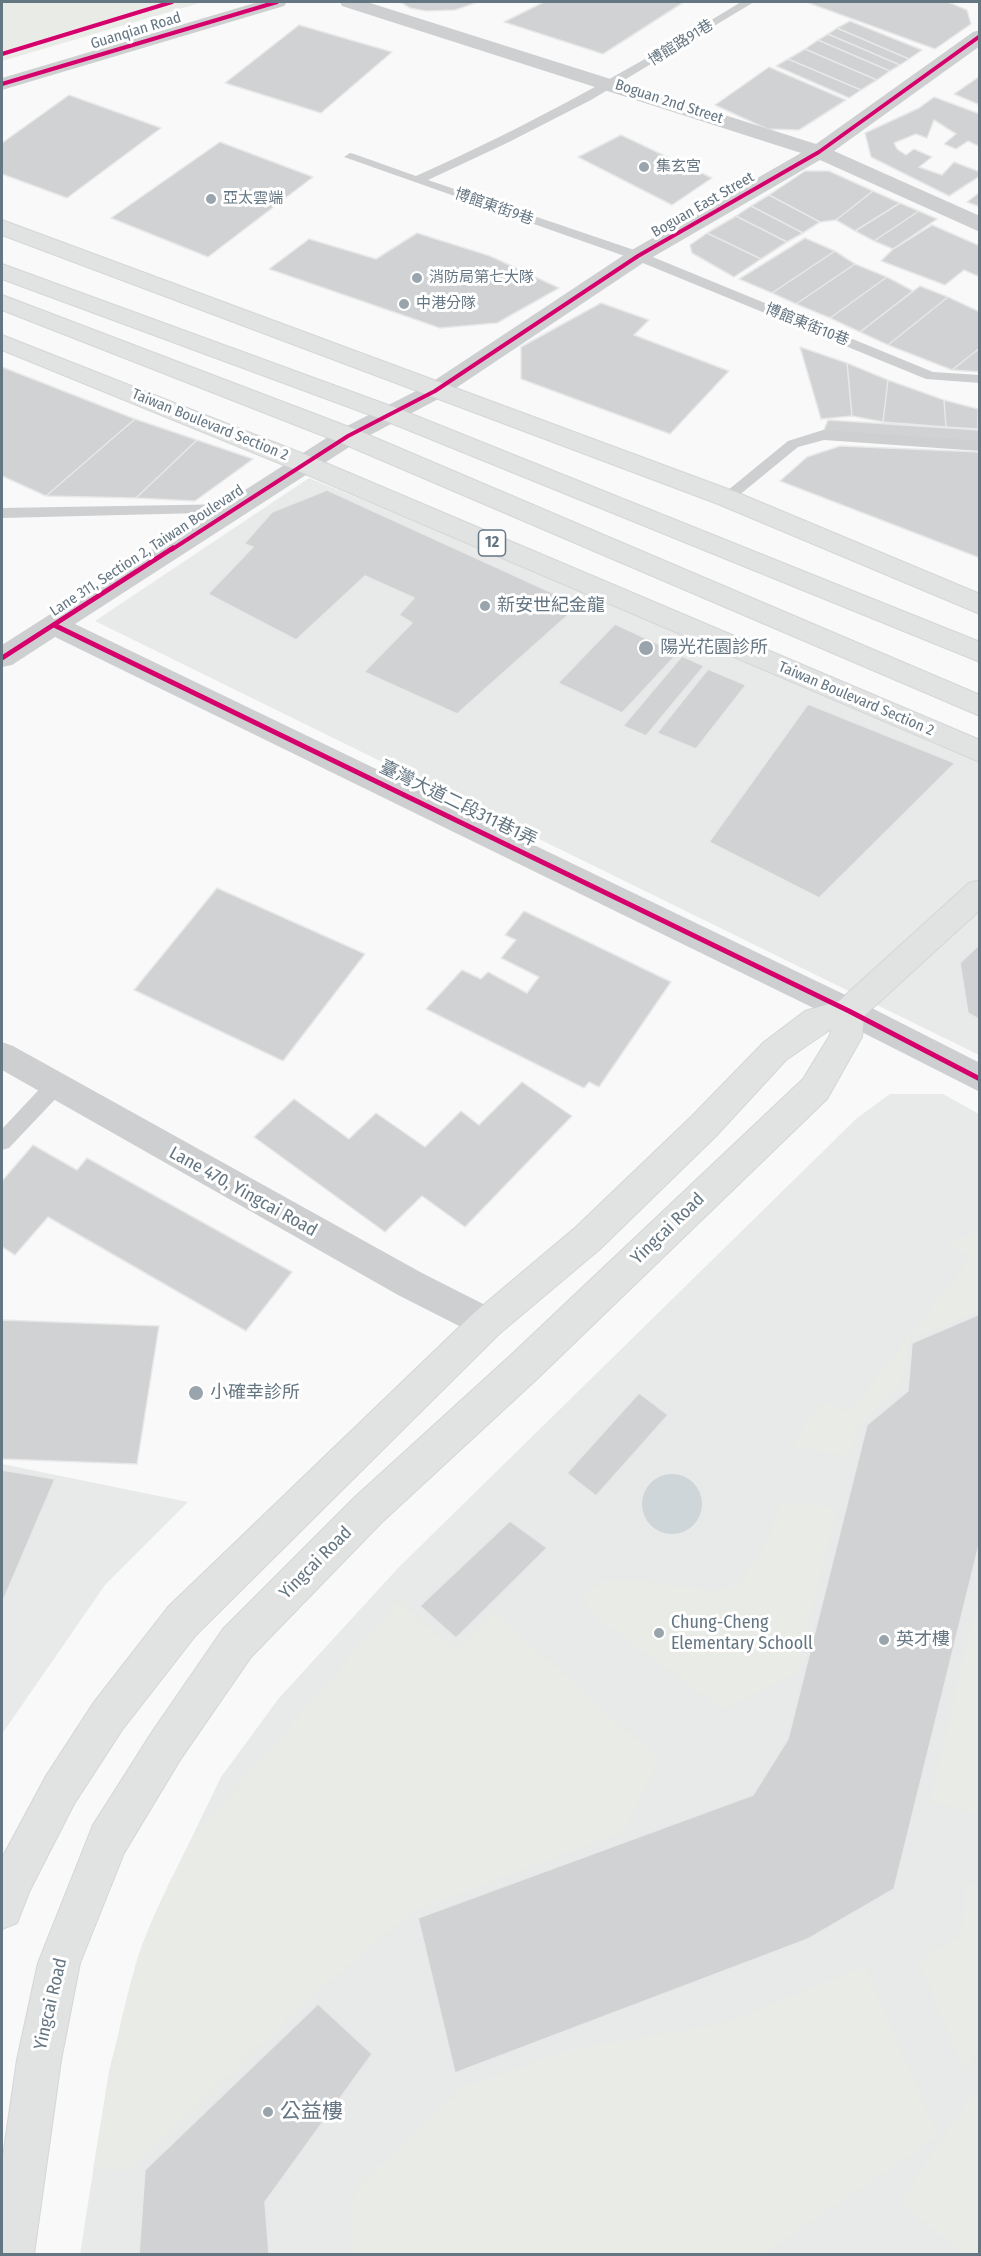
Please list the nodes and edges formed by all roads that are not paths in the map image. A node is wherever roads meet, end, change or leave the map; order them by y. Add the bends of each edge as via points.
1 (277, 2) edge
2 (349, 2) edge
3 (748, 2) edge
4 (980, 36) edge
5 (2, 84) edge
6 (614, 84) junction
7 (819, 152) junction
8 (350, 157) dead end
9 (417, 180) junction
10 (980, 225) edge
11 (2, 227) edge
12 (638, 256) junction
13 (2, 271) edge
14 (2, 302) edge
15 (2, 342) edge
16 (980, 379) edge
17 (435, 391) junction
18 (390, 414) junction
19 (348, 436) junction
20 (980, 446) edge
21 (305, 464) junction
22 (727, 498) junction
23 (236, 509) junction
24 (2, 513) edge
25 (980, 605) edge
26 (54, 625) junction
27 (980, 653) edge
28 (2, 658) edge
29 (980, 706) edge
30 (980, 752) edge
31 (980, 891) edge
32 (849, 1011) junction
33 (2, 1055) edge
34 (980, 1079) edge
35 (55, 1086) junction
36 (2, 1142) edge
37 (487, 1323) junction
38 (2, 1908) edge
39 (11, 2254) edge

1 - 5 street, Guanqian Road
2 - 6 street, Boguan 2nd Street
3 - 6 lane, 博館路91巷
4 - 7 street, Boguan East Street
6 - 7 street, Boguan 2nd Street
6 - 9 lane, 博館路91巷 via 493,147
7 - 10 street, Boguan 2nd Street
7 - 12 street, Boguan East Street
8 - 9 lane, 博館東街9巷
9 - 12 lane, 博館東街9巷
11 - 17 main road
12 - 16 lane, 博館東街10巷 via 931,376
12 - 17 street, Boguan East Street
13 - 18 main road
14 - 19 main road, 12
15 - 21 main road, Taiwan Boulevard Section 2 / 12
17 - 18 street, Boguan East Street
17 - 22 main road
18 - 19 street, Boguan East Street
18 - 27 main road
19 - 21 street, Lane 311, Section 2, Taiwan Boulevard
19 - 29 main road, 12
20 - 22 lane via 823,435 793,444
21 - 23 street, Lane 311, Section 2, Taiwan Boulevard
21 - 30 main road, Taiwan Boulevard Section 2 / 12
22 - 25 main road
23 - 24 lane
23 - 26 street, Lane 311, Section 2, Taiwan Boulevard
26 - 28 street, Lane 311, Section 2, Taiwan Boulevard
26 - 32 street, 臺灣大道二段311巷1弄
31 - 32 main road
32 - 34 street, 臺灣大道二段311巷1弄
32 - 37 main road via 816,1020 775,1051 588,1238
32 - 39 main road, Yingcai Road via 846,1037 815,1089 317,1561 237,1643 166,1746 108,1840 59,1963 39,2060
33 - 35 street, Lane 470, Yingcai Road
35 - 36 lane
35 - 37 street, Lane 470, Yingcai Road
37 - 38 main road via 182,1621 108,1716 60,1790

